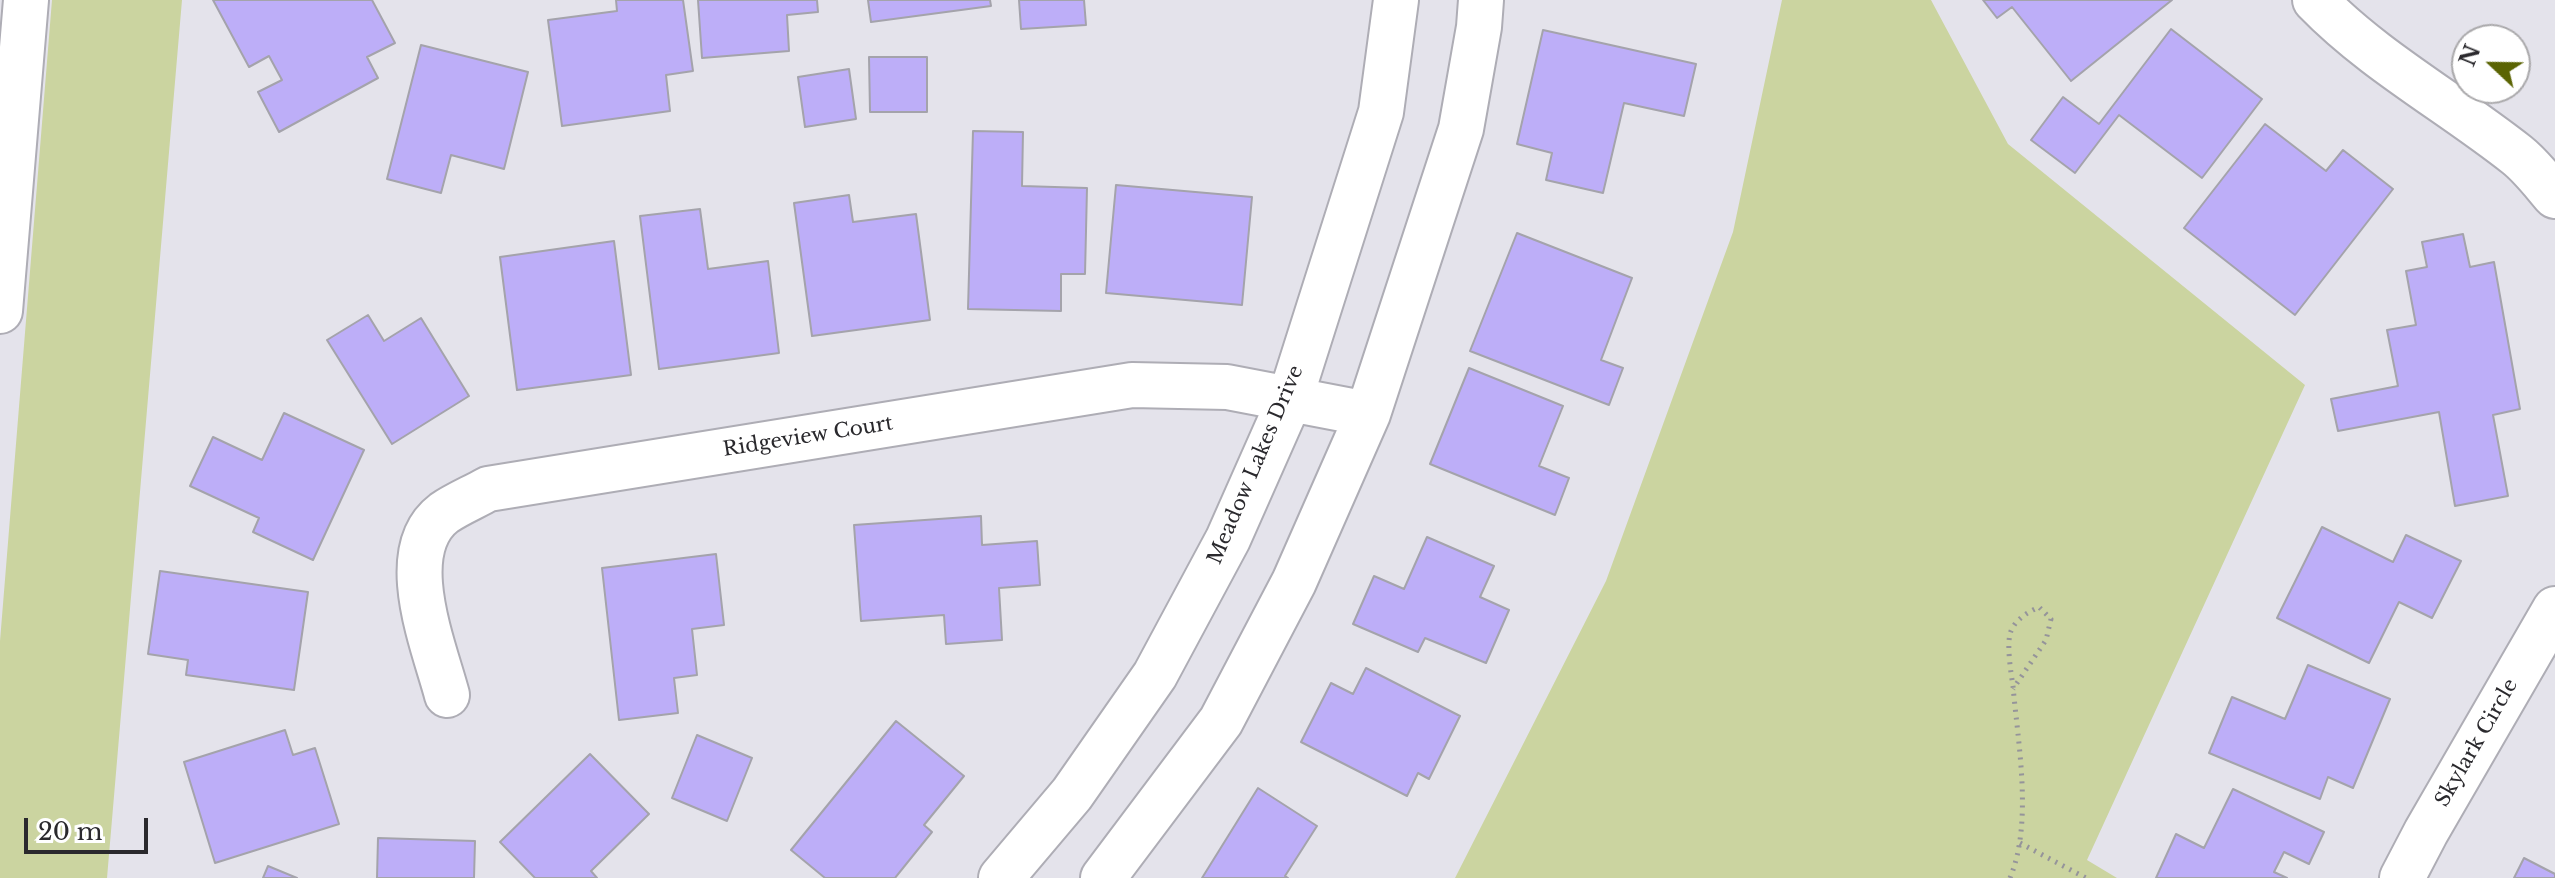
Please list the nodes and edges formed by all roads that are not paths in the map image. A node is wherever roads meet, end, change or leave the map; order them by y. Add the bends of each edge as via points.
1 (26, 0) edge
2 (1396, 0) edge
3 (1481, 0) edge
4 (2315, 0) edge
5 (2555, 196) edge
6 (0, 311) edge
7 (1290, 399) junction
8 (1368, 414) junction
9 (2555, 609) edge
10 (447, 695) dead end
11 (1001, 878) edge
12 (1103, 878) edge
13 (2402, 878) edge

1 - 6 street
2 - 7 street, Meadow Lakes Drive via 1381,112
3 - 8 street via 1461,129
4 - 5 street via 2376,54 2519,157
7 - 8 street, Ridgeview Court
7 - 10 street, Ridgeview Court via 1227,387 1132,385 488,489 442,515 424,540 418,586
7 - 11 street, Meadow Lakes Drive via 1228,539 1155,675 1072,794
8 - 12 street via 1294,582 1221,721
9 - 13 street, Skylark Circle

